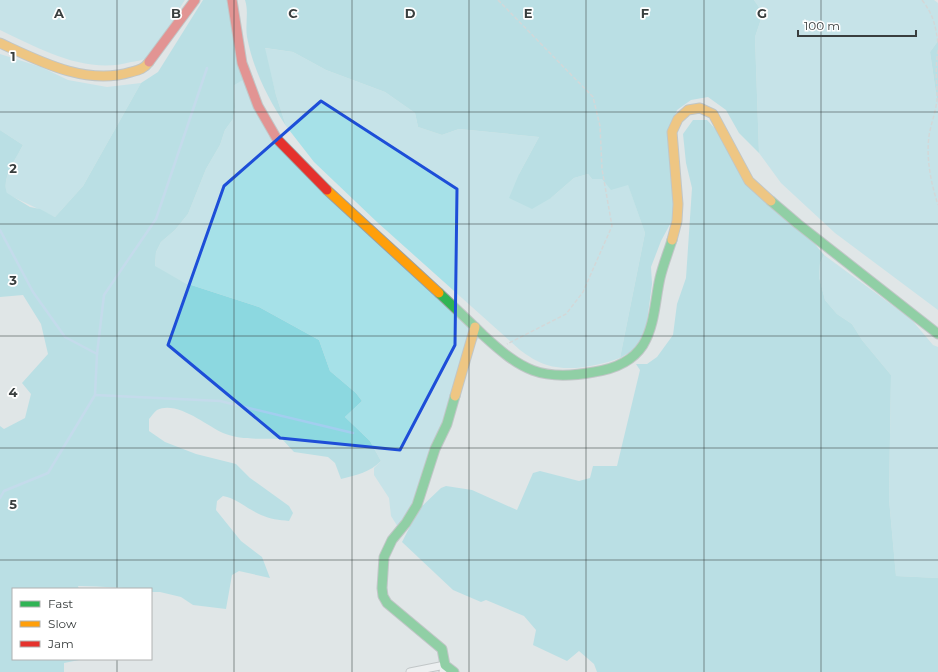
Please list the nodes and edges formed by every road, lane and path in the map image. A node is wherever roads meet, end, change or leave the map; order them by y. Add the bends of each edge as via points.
1 (196, 0) edge
2 (232, 0) edge
3 (498, 0) edge
4 (922, 0) edge
5 (0, 43) edge
6 (938, 44) edge
7 (938, 50) edge
8 (937, 87) edge
9 (938, 206) edge
10 (475, 327) junction
11 (938, 334) edge
12 (498, 348) junction
13 (444, 669) edge
14 (410, 672) edge
15 (454, 672) edge

1 - 5 street via 145,68 132,73 110,76 61,70
2 - 10 street via 242,63 258,106 277,139 351,213
3 - 12 path via 592,97 600,126 602,170 612,226 583,292 566,314
4 - 6 path via 931,12
7 - 8 path
8 - 9 path via 928,158
10 - 12 street
10 - 13 street via 447,424 435,449 417,505 392,540 382,566 383,596 397,613 442,649
11 - 12 street via 815,238 749,181 713,114 701,107 686,110 674,123 672,132 678,216 644,344 636,355 619,365 597,372 565,376 521,367
13 - 14 street
13 - 15 street

